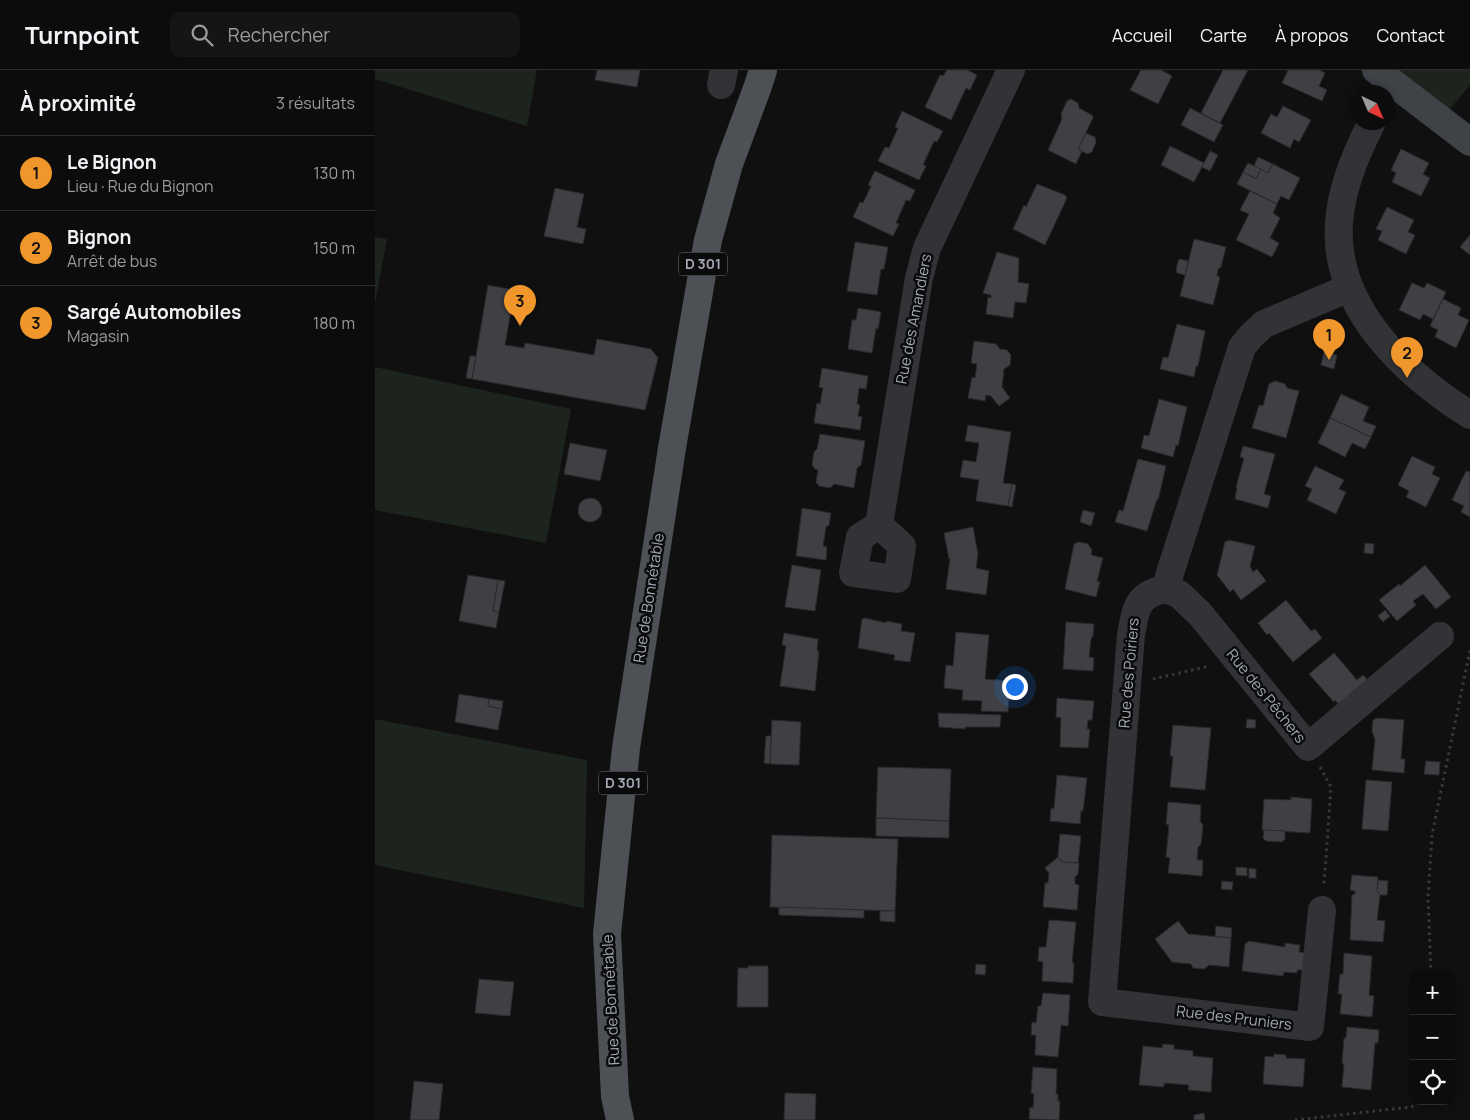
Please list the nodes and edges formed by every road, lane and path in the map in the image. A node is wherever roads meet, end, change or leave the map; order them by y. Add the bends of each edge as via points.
1 (1011, 70) edge
2 (763, 75) edge
3 (1387, 84) edge
4 (1368, 130) edge
5 (1470, 142) edge
6 (1349, 288) junction
7 (1470, 415) edge
8 (879, 525) dead end
9 (1165, 589) junction
10 (1440, 636) dead end
11 (1470, 650) edge
12 (1237, 660) junction
13 (1127, 685) junction
14 (1308, 747) junction
15 (1322, 910) joint
16 (1431, 970) edge
17 (1102, 1002) joint
18 (1414, 1105) edge
19 (621, 1120) edge
20 (1295, 1120) edge

1 - 8 street, Rue des Amandiers via 927,248
2 - 19 main road, Rue de Bonnétable / D 301 via 729,164 707,240 626,748 607,934 615,1096
3 - 5 street
4 - 6 street via 1350,170 1339,224 1340,254
6 - 7 street via 1385,344 1412,374
6 - 9 street via 1264,324 1242,347
9 - 12 street, Rue des Pêchers via 1179,594 1200,614
9 - 13 street, Rue des Poiriers via 1153,591 1141,599 1135,611
10 - 14 street, Rue des Pêchers
11 - 16 path via 1432,835 1428,898
12 - 13 path
12 - 14 street, Rue des Pêchers
13 - 17 street, Rue des Poiriers
14 - 15 path via 1331,787
15 - 17 street, Rue des Pruniers via 1310,1026
18 - 20 path

